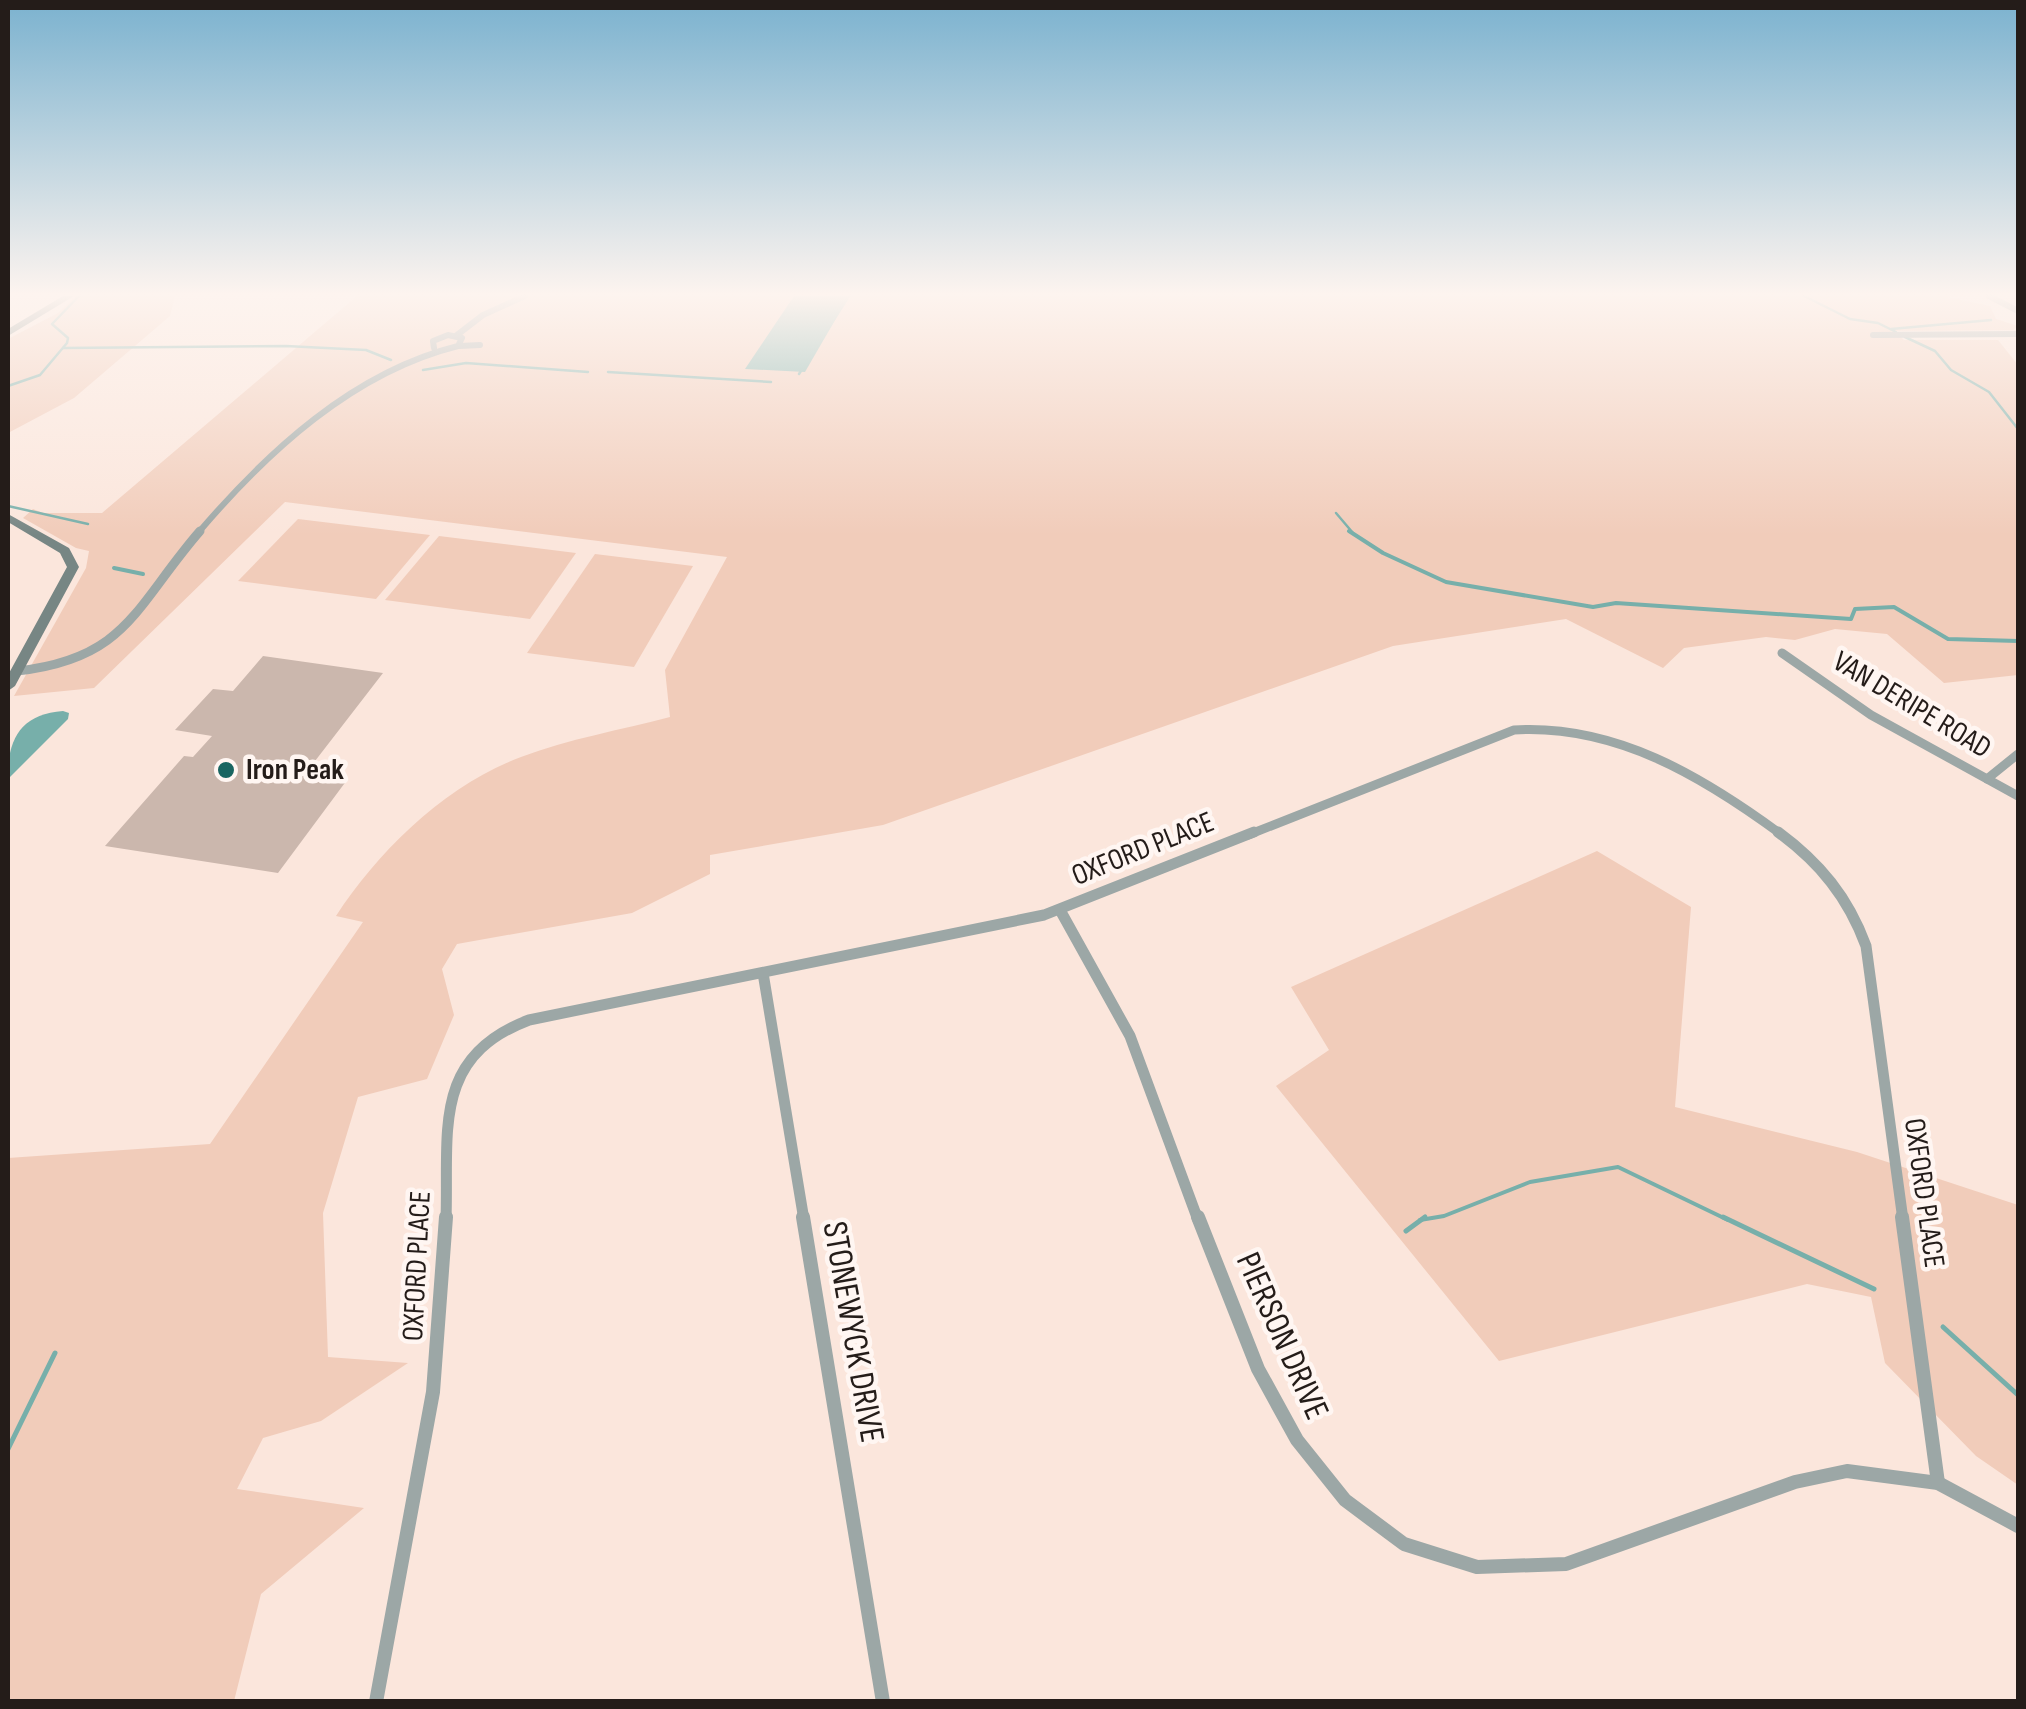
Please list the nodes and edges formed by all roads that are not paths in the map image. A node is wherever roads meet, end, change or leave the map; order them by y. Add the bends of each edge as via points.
1 (387, 376) edge
2 (8, 517) edge
3 (1782, 653) dead end
4 (17, 671) junction
5 (8, 686) edge
6 (2018, 754) edge
7 (1987, 779) junction
8 (2018, 796) edge
9 (1060, 910) junction
10 (762, 973) junction
11 (1938, 1483) junction
12 (2018, 1526) edge
13 (376, 1702) edge
14 (883, 1702) edge

1 - 4 street via 331,409 242,482 106,646 66,664
2 - 4 street via 65,551 73,568
3 - 7 street, VAN DERIPE ROAD via 1862,710
4 - 5 street
6 - 7 street
7 - 8 street, VAN DERIPE ROAD
9 - 10 street, OXFORD PLACE
9 - 11 street, PIERSON DRIVE via 1126,1029 1275,1410 1328,1484 1386,1532 1450,1561 1536,1570 1820,1474 1874,1472
9 - 11 street, OXFORD PLACE via 1487,737 1529,728 1590,732 1640,747 1784,834 1846,898 1866,946
10 - 13 street, OXFORD PLACE via 519,1024 478,1047 456,1075 448,1113 433,1392
10 - 14 street, STONEWYCK DRIVE
11 - 12 street, PIERSON DRIVE

